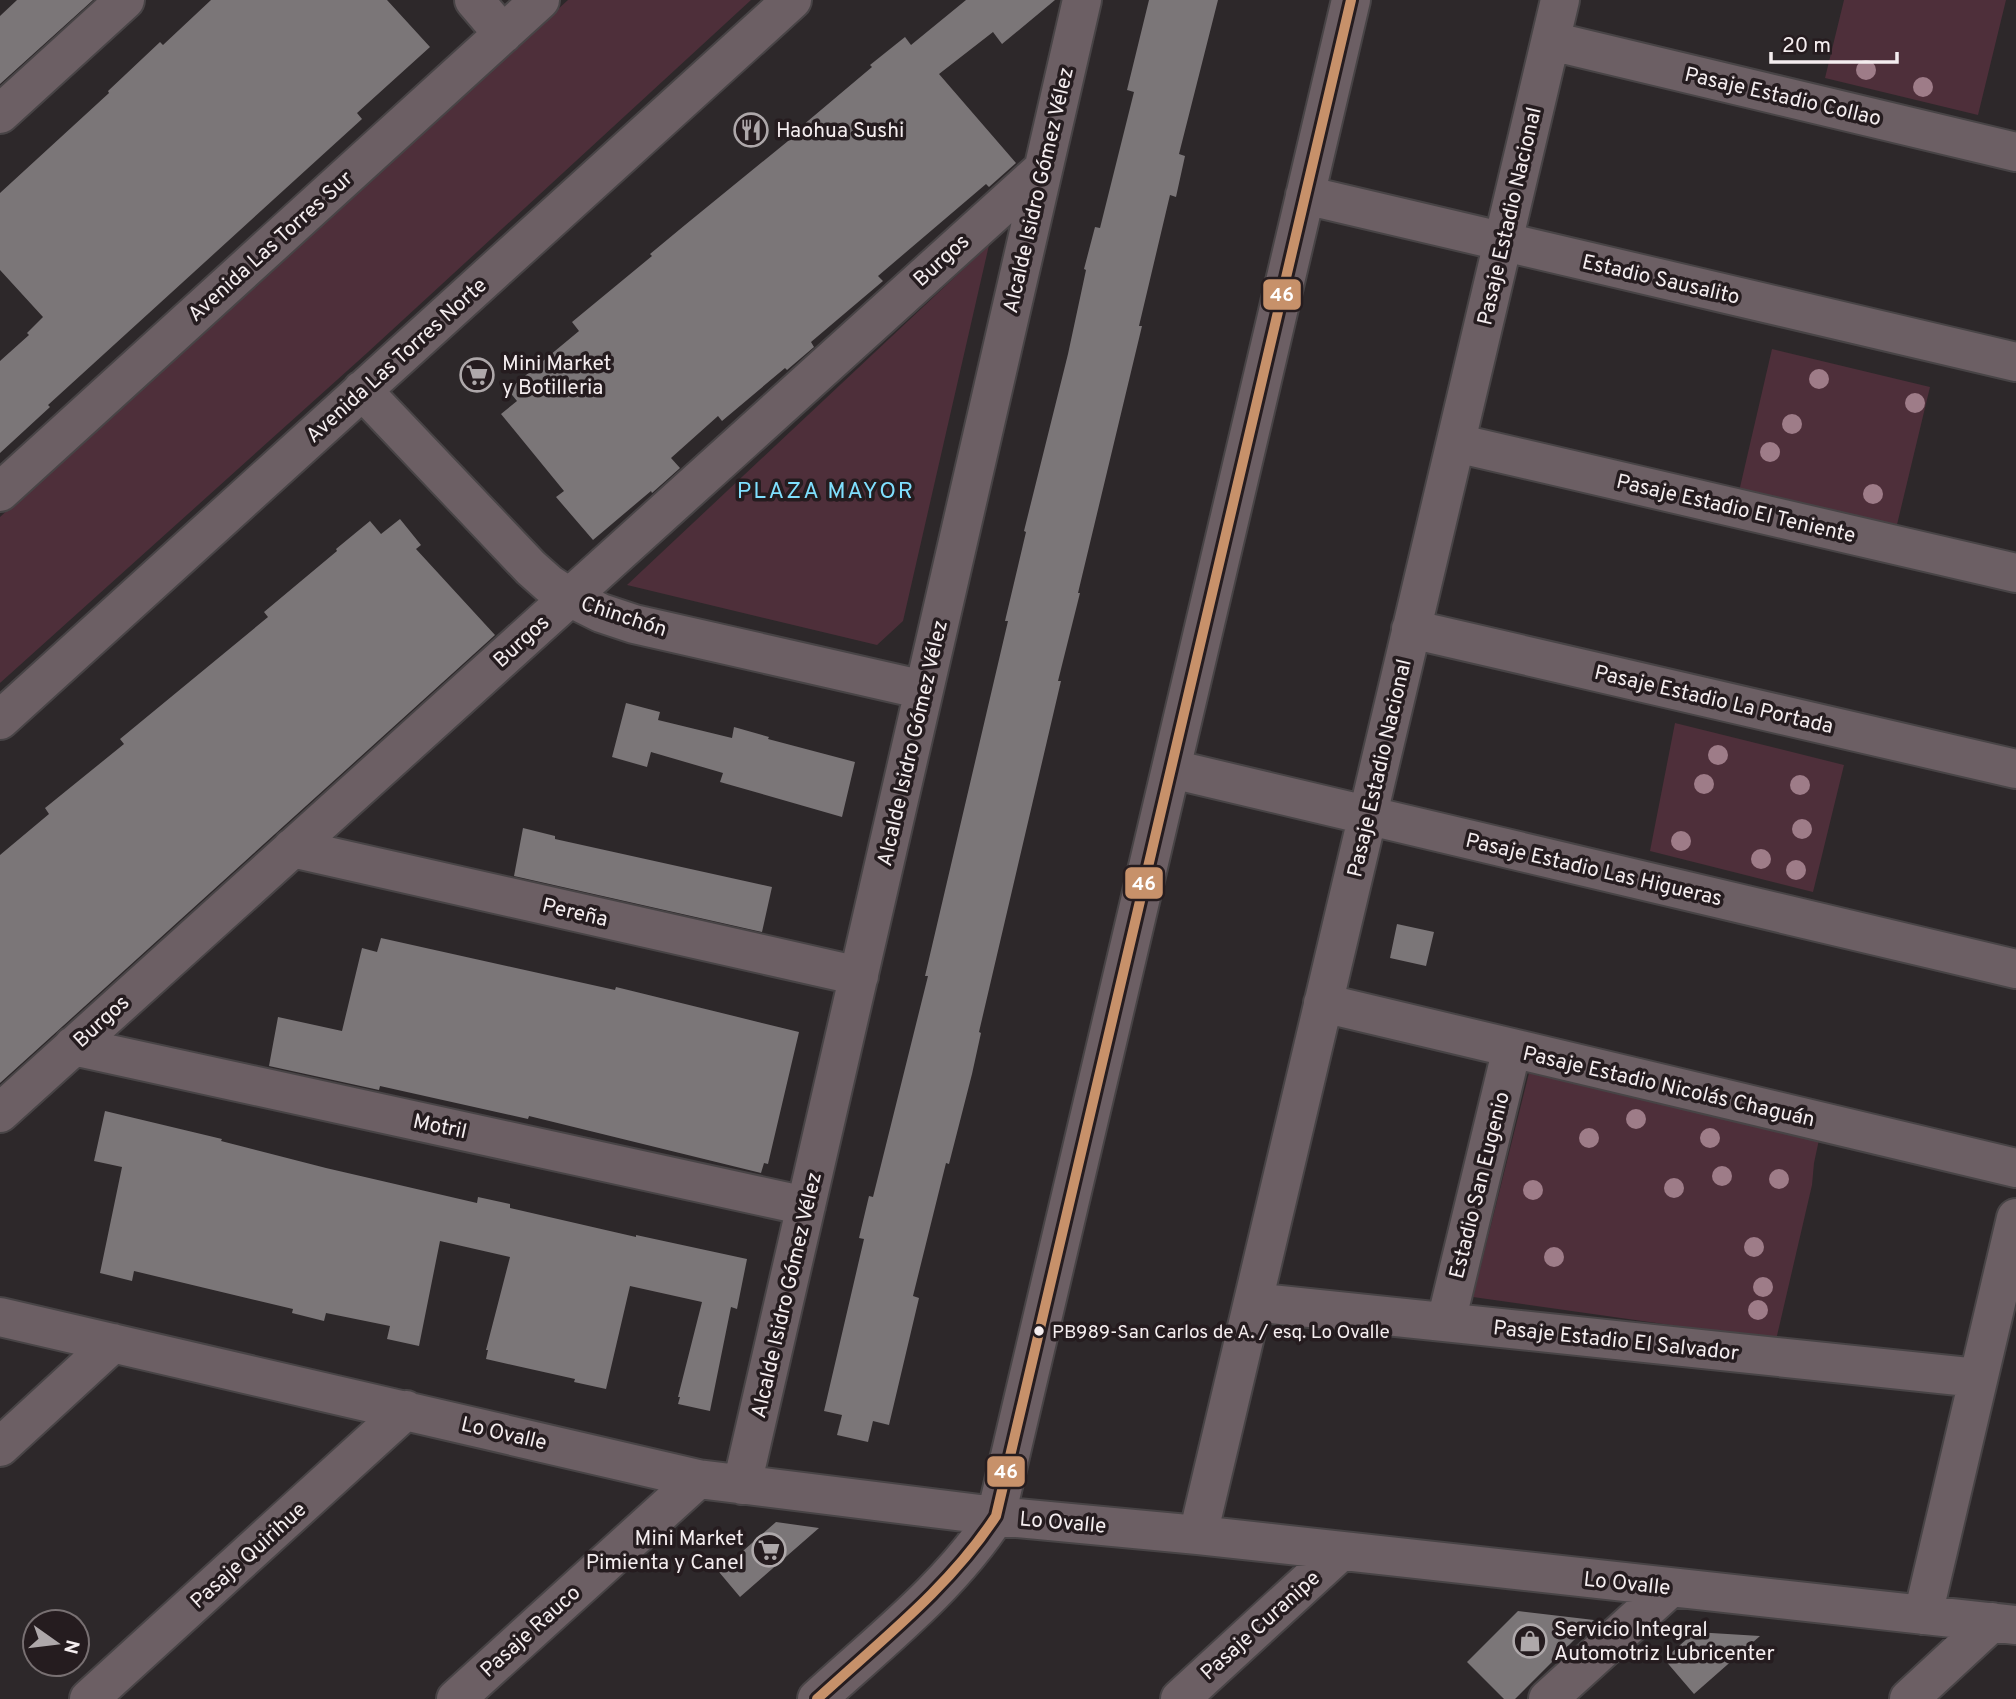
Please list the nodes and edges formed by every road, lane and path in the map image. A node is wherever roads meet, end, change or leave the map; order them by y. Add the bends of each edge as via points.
1 (125, 0) edge
2 (474, 0) edge
3 (540, 0) edge
4 (792, 0) edge
5 (1082, 0) edge
6 (1351, 0) edge
7 (1560, 0) edge
8 (503, 33) junction
9 (1551, 41) junction
10 (0, 114) edge
11 (2016, 152) edge
12 (1043, 169) junction
13 (1305, 195) junction
14 (1503, 242) junction
15 (2016, 362) edge
16 (362, 390) junction
17 (1455, 443) junction
18 (0, 492) edge
19 (2016, 573) edge
20 (569, 597) junction
21 (1411, 629) junction
22 (924, 690) junction
23 (0, 720) edge
24 (1172, 769) junction
25 (2016, 769) edge
26 (1368, 816) junction
27 (292, 848) junction
28 (2016, 969) edge
29 (859, 975) junction
30 (1323, 1003) junction
31 (73, 1046) junction
32 (1512, 1048) junction
33 (0, 1113) edge
34 (2016, 1168) edge
35 (806, 1206) junction
36 (2016, 1218) edge
37 (1253, 1302) junction
38 (0, 1317) edge
39 (1446, 1322) junction
40 (113, 1343) junction
41 (1978, 1378) junction
42 (406, 1410) junction
43 (0, 1447) edge
44 (698, 1479) junction
45 (742, 1485) junction
46 (996, 1516) junction
47 (1198, 1535) junction
48 (1341, 1551) junction
49 (1670, 1588) junction
50 (1923, 1615) junction
51 (2004, 1623) edge
52 (89, 1699) edge
53 (456, 1699) edge
54 (817, 1699) edge
55 (1180, 1699) edge
56 (1548, 1699) edge
57 (1909, 1699) edge

1 - 10 street
2 - 8 street
3 - 8 street, Avenida Las Torres Sur
4 - 16 street, Avenida Las Torres Norte
5 - 12 street, Alcalde Isidro Gómez Vélez
6 - 13 street
7 - 9 street, Pasaje Estadio Nacional
8 - 18 street, Avenida Las Torres Sur
9 - 11 street, Pasaje Estadio Collao
9 - 14 street, Pasaje Estadio Nacional
12 - 20 street, Burgos
12 - 22 street, Alcalde Isidro Gómez Vélez
13 - 14 street, Estadio Sausalito
13 - 24 street
14 - 15 street, Estadio Sausalito
14 - 17 street, Pasaje Estadio Nacional
16 - 20 street, Chinchón via 531,568
16 - 23 street, Avenida Las Torres Norte
17 - 19 street, Pasaje Estadio El Teniente
17 - 21 street, Pasaje Estadio Nacional
20 - 22 street, Chinchón via 634,624
20 - 27 street, Burgos
21 - 25 street, Pasaje Estadio La Portada
21 - 26 street, Pasaje Estadio Nacional
22 - 29 street, Alcalde Isidro Gómez Vélez
24 - 26 street, Pasaje Estadio Las Higueras
24 - 46 street
26 - 28 street, Pasaje Estadio Las Higueras
26 - 30 street, Pasaje Estadio Nacional
27 - 29 street, Pereña
27 - 31 street, Burgos
29 - 35 street, Alcalde Isidro Gómez Vélez
30 - 32 street, Pasaje Estadio Nicolás Chaguán
30 - 37 street, Pasaje Estadio Nacional
31 - 33 street, Burgos
31 - 35 street, Motril
32 - 34 street, Pasaje Estadio Nicolás Chaguán
32 - 39 street, Estadio San Eugenio
35 - 45 street, Alcalde Isidro Gómez Vélez
36 - 41 street
37 - 39 street, Pasaje Estadio El Salvador
37 - 47 street, Pasaje Estadio Nacional
38 - 40 street, Lo Ovalle
39 - 41 street, Pasaje Estadio El Salvador
40 - 42 street, Lo Ovalle
40 - 43 street
41 - 50 street
42 - 44 street, Lo Ovalle
42 - 52 street, Pasaje Quirihue
44 - 45 street, Lo Ovalle
44 - 53 street, Pasaje Rauco
45 - 46 street, Lo Ovalle
46 - 47 street, Lo Ovalle
46 - 54 street via 940,1587
47 - 48 street, Lo Ovalle
48 - 49 street, Lo Ovalle
48 - 55 street, Pasaje Curanipe
49 - 50 street, Lo Ovalle
49 - 56 street
50 - 51 street, Lo Ovalle
51 - 57 street

